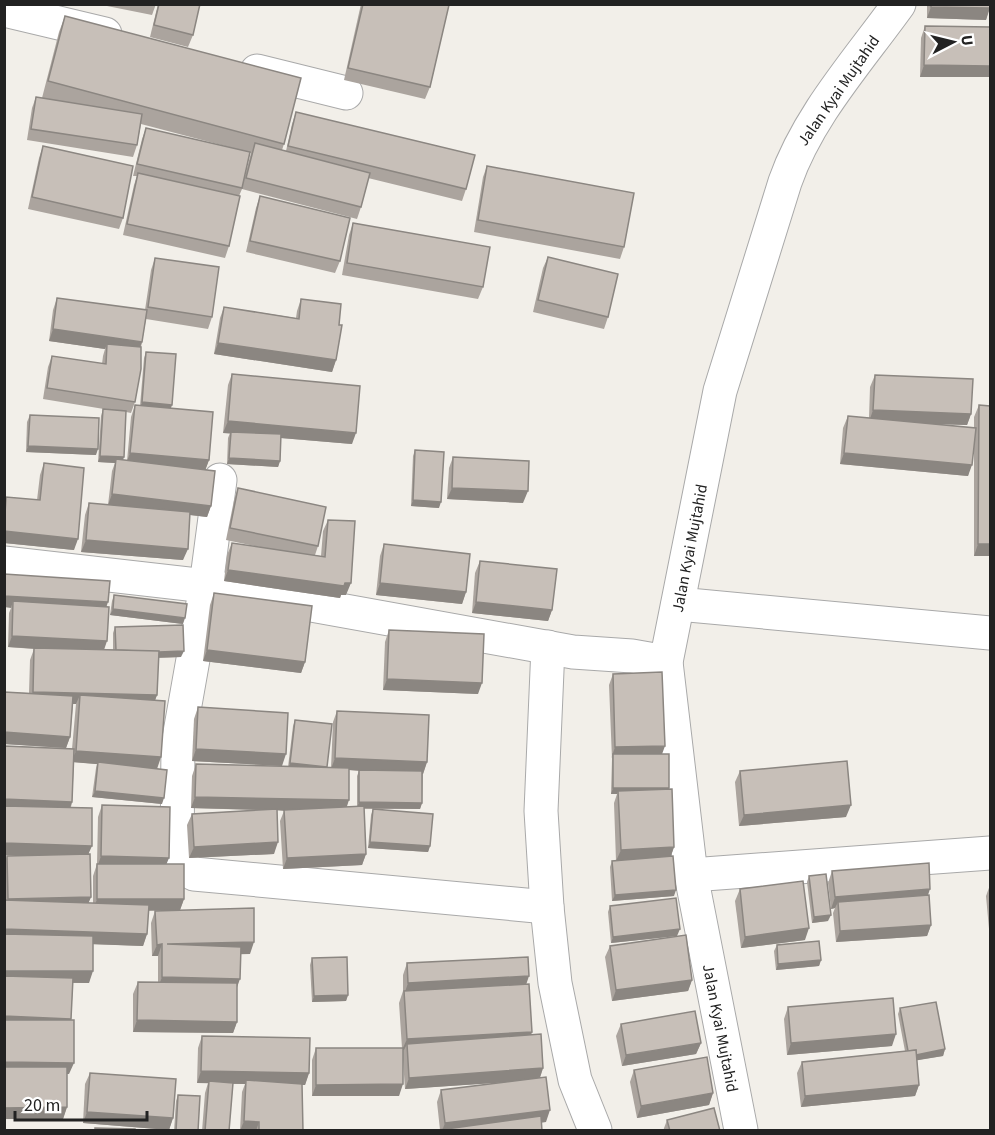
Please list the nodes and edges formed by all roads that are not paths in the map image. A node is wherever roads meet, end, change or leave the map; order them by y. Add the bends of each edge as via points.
1 (899, 4) edge
2 (4, 10) edge
3 (130, 41) edge
4 (232, 66) edge
5 (346, 93) dead end
6 (220, 480) dead end
7 (4, 563) edge
8 (206, 586) junction
9 (678, 604) junction
10 (990, 633) edge
11 (561, 649) junction
12 (666, 662) junction
13 (990, 853) edge
14 (691, 875) junction
15 (546, 907) junction
16 (595, 1131) edge
17 (741, 1131) edge

1 - 9 street, Jalan Kyai Mujtahid via 795,153 720,391
2 - 3 street
4 - 5 street
6 - 8 street
7 - 8 street
8 - 11 street
8 - 15 street via 178,744 177,855 184,868 194,874
9 - 10 street
9 - 12 street, Jalan Kyai Mujtahid
11 - 12 street
11 - 15 street via 541,811
12 - 14 street, Jalan Kyai Mujtahid
13 - 14 street
14 - 17 street, Jalan Kyai Mujtahid
15 - 16 street via 555,983 575,1080

